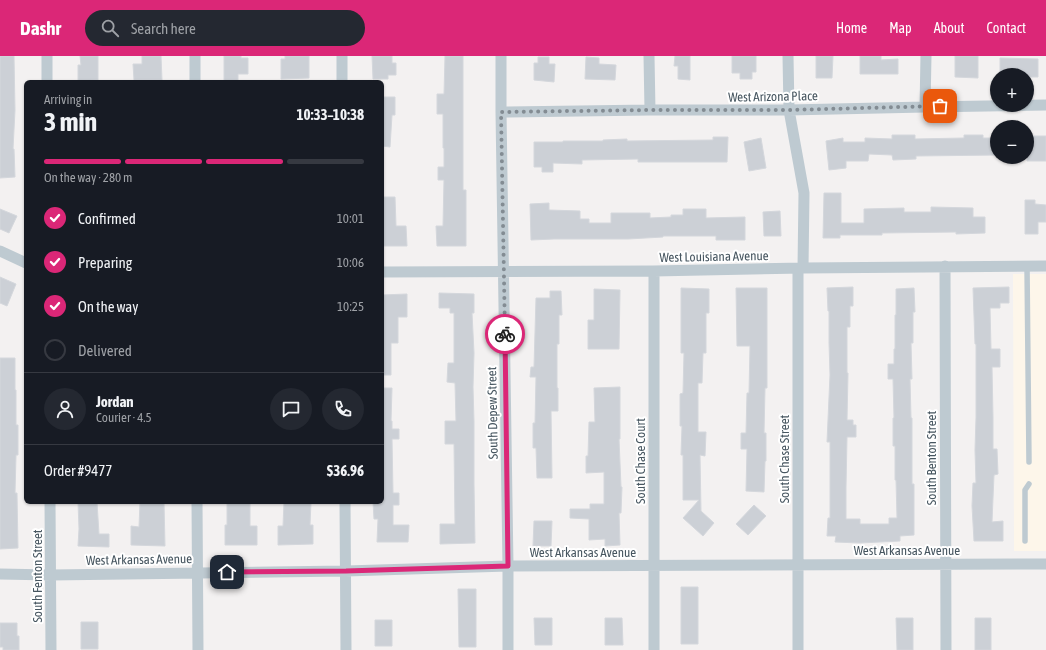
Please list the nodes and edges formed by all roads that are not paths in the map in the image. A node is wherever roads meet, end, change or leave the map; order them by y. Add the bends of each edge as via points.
1 (47, 56) edge
2 (195, 56) edge
3 (342, 56) edge
4 (501, 56) edge
5 (649, 56) edge
6 (788, 56) edge
7 (926, 56) edge
8 (47, 80) edge
9 (195, 80) edge
10 (342, 80) edge
11 (1046, 105) edge
12 (926, 106) junction
13 (650, 110) junction
14 (789, 110) junction
15 (501, 112) junction
16 (0, 251) edge
17 (24, 262) edge
18 (945, 266) junction
19 (1027, 266) junction
20 (1046, 266) edge
21 (800, 268) junction
22 (504, 271) junction
23 (654, 271) junction
24 (384, 272) edge
25 (1029, 462) dead end
26 (1029, 484) dead end
27 (50, 504) edge
28 (197, 504) edge
29 (345, 504) edge
30 (1025, 541) dead end
31 (946, 564) junction
32 (1046, 564) edge
33 (654, 565) junction
34 (798, 565) junction
35 (508, 566) junction
36 (346, 571) junction
37 (198, 572) junction
38 (0, 574) edge
39 (51, 575) junction
40 (51, 650) edge
41 (198, 650) edge
42 (346, 650) edge
43 (508, 650) edge
44 (654, 650) edge
45 (798, 650) edge
46 (946, 650) edge

1 - 8 street
2 - 9 street
3 - 10 street
4 - 15 street, South Depew Street
5 - 13 street
6 - 14 street, South Chase Street
7 - 12 street
11 - 12 street, West Arizona Place
12 - 14 street, West Arizona Place
13 - 14 street, West Arizona Place
13 - 15 street, West Arizona Place
14 - 21 street, South Chase Street via 804,193
15 - 22 street, South Depew Street
16 - 17 street
18 - 19 street, West Louisiana Avenue
18 - 21 street, West Louisiana Avenue
18 - 31 street, South Benton Street
19 - 20 street, West Louisiana Avenue
19 - 25 lane
21 - 23 street, West Louisiana Avenue
21 - 34 street, South Chase Street
22 - 23 street, West Louisiana Avenue
22 - 24 street, West Louisiana Avenue
22 - 35 street, South Depew Street
23 - 33 street, South Chase Court
26 - 30 lane via 1026,490
27 - 39 street, South Fenton Street
28 - 37 street
29 - 36 street
31 - 32 street, West Arkansas Avenue
31 - 34 street, West Arkansas Avenue
31 - 46 street, South Benton Street
33 - 34 street, West Arkansas Avenue
33 - 35 street, West Arkansas Avenue
33 - 44 street, South Chase Court
34 - 45 street, South Chase Street
35 - 36 street, West Arkansas Avenue
35 - 43 street, South Depew Street
36 - 37 street, West Arkansas Avenue
36 - 42 street
37 - 39 street, West Arkansas Avenue
37 - 41 street
38 - 39 street, West Arkansas Avenue
39 - 40 street, South Fenton Street

